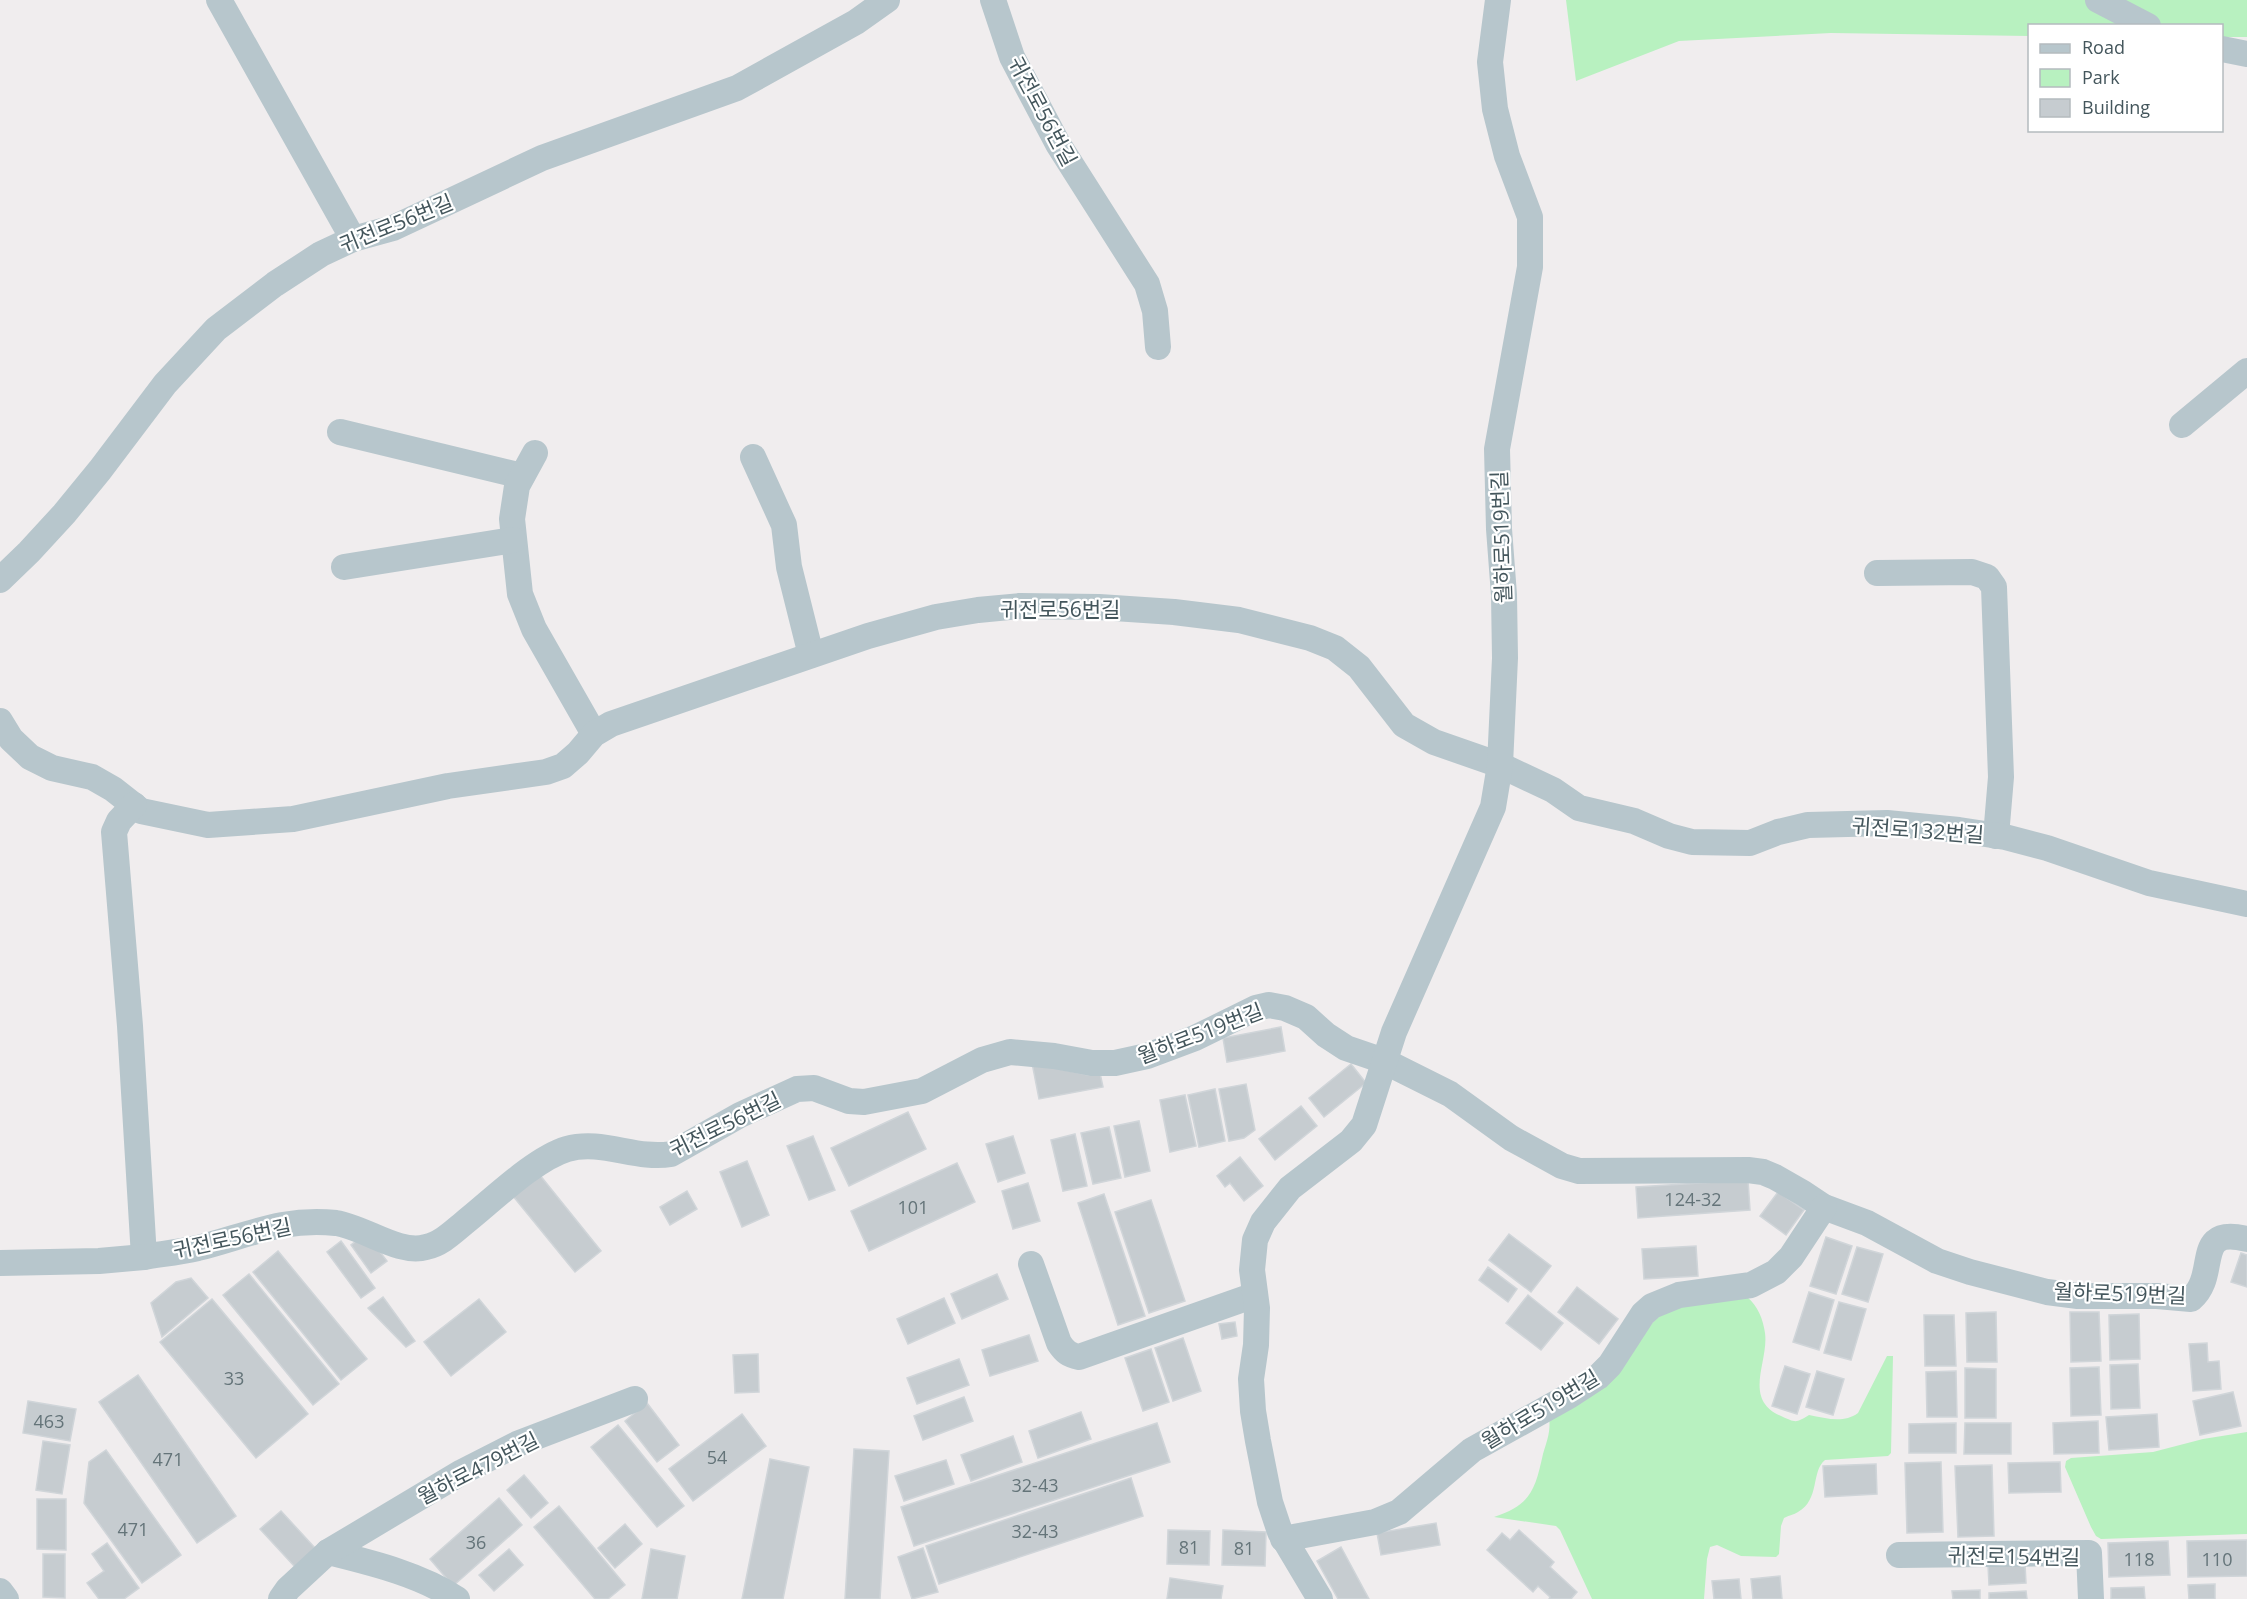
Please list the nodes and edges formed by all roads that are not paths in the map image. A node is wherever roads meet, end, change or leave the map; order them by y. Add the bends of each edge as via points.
1 (219, 0) edge
2 (887, 0) edge
3 (993, 0) edge
4 (1498, 0) edge
5 (2098, 0) edge
6 (2144, 24) edge
7 (2223, 49) edge
8 (2247, 54) edge
9 (353, 239) junction
10 (1158, 347) dead end
11 (2247, 371) edge
12 (2182, 424) dead end
13 (340, 432) dead end
14 (535, 453) dead end
15 (753, 457) dead end
16 (522, 476) junction
17 (513, 540) junction
18 (344, 567) dead end
19 (1877, 573) dead end
20 (0, 580) edge
21 (811, 655) junction
22 (0, 720) edge
23 (594, 734) junction
24 (1500, 765) junction
25 (134, 806) junction
26 (1996, 836) junction
27 (2247, 904) edge
28 (1384, 1061) junction
29 (797, 1089) joint
30 (1824, 1207) junction
31 (2247, 1239) edge
32 (144, 1257) junction
33 (0, 1263) edge
34 (1031, 1264) dead end
35 (1255, 1295) junction
36 (635, 1399) dead end
37 (1283, 1539) junction
38 (328, 1552) junction
39 (1899, 1555) dead end
40 (0, 1591) edge
41 (6, 1599) edge
42 (281, 1599) edge
43 (457, 1599) edge
44 (1320, 1599) edge
45 (2091, 1599) edge

1 - 9 street
2 - 9 street, 귀전로56번길 via 856,22 737,88 542,158 393,228
3 - 10 street, 귀전로56번길 via 1012,57 1058,144 1147,284 1155,311
4 - 24 street, 월하로519번길 via 1490,62 1495,109 1530,217 1531,241 1528,279 1497,449 1505,658
5 - 6 street
7 - 8 street
9 - 20 street, 귀전로56번길 via 321,254 216,329 165,384 64,514
11 - 12 street
13 - 16 street
14 - 16 street
15 - 21 street via 784,525 789,567
16 - 17 street via 512,519
17 - 18 street
17 - 23 street via 520,594 534,628
19 - 26 street, 귀전로132번길 via 1972,572 1987,577 1994,587 2001,777
21 - 23 street, 귀전로56번길 via 611,724
21 - 24 street, 귀전로56번길 via 936,617 1020,606 1152,610 1239,620 1335,648 1359,667 1404,725 1434,742
22 - 25 street, 귀전로56번길 via 11,739 30,757 52,768 92,777
23 - 25 street, 귀전로56번길 via 563,766 546,772 448,786 293,819 208,825 141,811
24 - 26 street, 귀전로132번길 via 1553,790 1579,808 1634,821 1692,842 1750,843 1808,825 1887,823
24 - 28 street, 월하로519번길 via 1482,834
25 - 32 street, 귀전로56번길 via 118,821 114,832
26 - 27 street, 귀전로132번길 via 2047,848 2149,883
28 - 29 street, 월하로519번길 via 1346,1048 1306,1017 1269,1005 1195,1038 1115,1063 1010,1052 982,1060 922,1091 864,1102 849,1101 814,1088
28 - 30 street, 월하로519번길 via 1450,1094 1511,1138 1562,1166 1580,1171 1763,1172
28 - 35 street, 월하로519번길 via 1364,1125 1351,1142 1290,1188 1263,1222 1255,1240
29 - 32 street, 귀전로56번길 via 740,1115 671,1154 583,1146 566,1150 532,1168 444,1238 427,1247 412,1249 360,1229 308,1222 270,1226 198,1248
30 - 31 street, 월하로519번길 via 1867,1223 1937,1261 2047,1292 2078,1296 2191,1299 2200,1292 2214,1241 2234,1236
30 - 37 street, 월하로519번길 via 1791,1257 1776,1272 1751,1285 1679,1295 1652,1306 1598,1377 1472,1450 1399,1512 1375,1522
32 - 33 street
34 - 35 street via 1059,1343 1071,1356 1079,1357
35 - 37 street, 월하로519번길 via 1253,1411 1270,1502
36 - 38 street, 월하로479번길 via 489,1457
37 - 44 street, 월하로519번길
38 - 42 street, 월하로479번길
38 - 43 street via 390,1569 441,1588
39 - 45 street, 귀전로154번길 via 2089,1553
40 - 41 street

